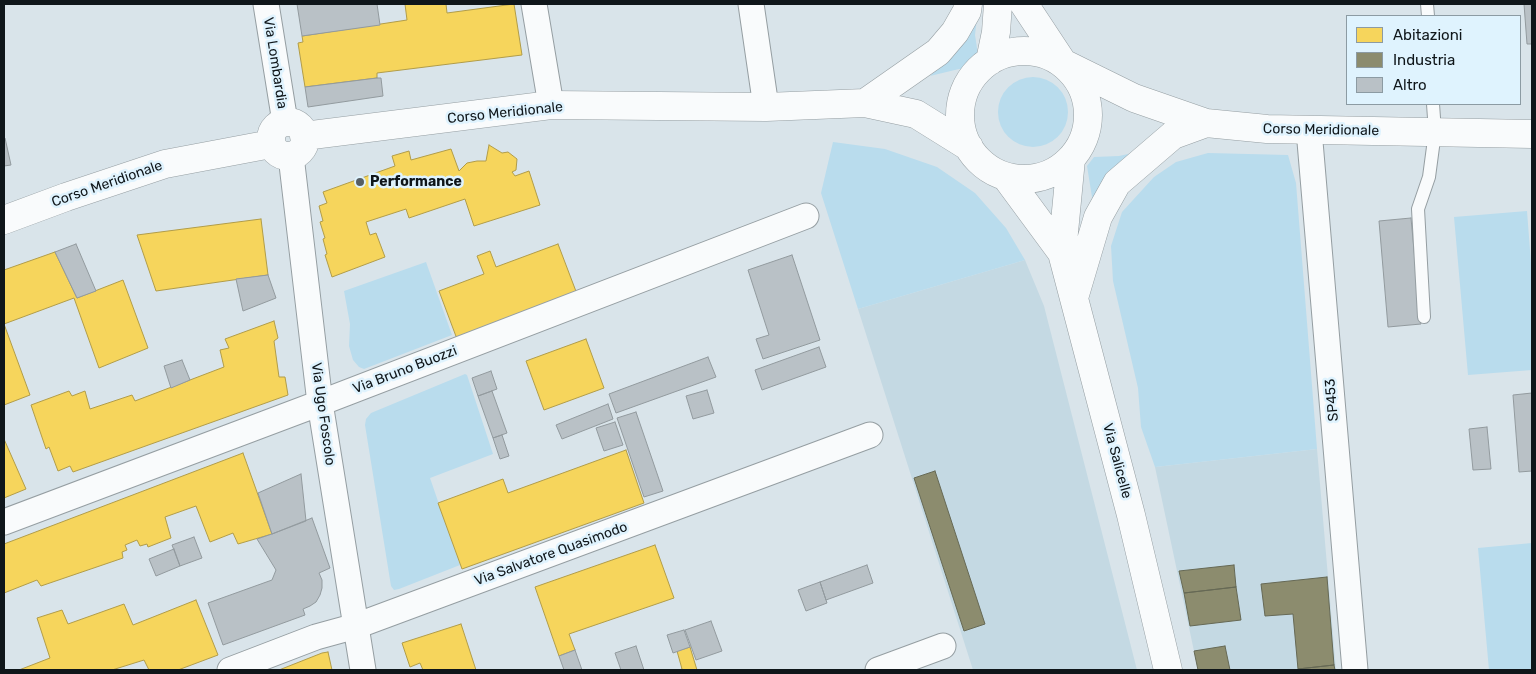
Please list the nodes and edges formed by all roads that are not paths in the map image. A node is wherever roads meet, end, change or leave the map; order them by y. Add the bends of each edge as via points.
1 (266, 4) edge
2 (534, 4) edge
3 (751, 4) edge
4 (968, 4) edge
5 (998, 4) edge
6 (1024, 4) edge
7 (990, 61) junction
8 (1062, 63) junction
9 (865, 103) junction
10 (1433, 105) edge
11 (551, 106) junction
12 (766, 107) junction
13 (1206, 123) junction
14 (1309, 130) junction
15 (1435, 132) junction
16 (1532, 134) edge
17 (288, 140) junction
18 (969, 147) junction
19 (1070, 160) junction
20 (1006, 177) junction
21 (806, 216) dead end
22 (4, 220) edge
23 (1062, 252) junction
24 (1074, 298) junction
25 (1424, 318) dead end
26 (320, 403) junction
27 (870, 434) dead end
28 (4, 522) edge
29 (356, 626) junction
30 (944, 646) dead end
31 (230, 670) edge
32 (363, 670) edge
33 (878, 670) edge
34 (1168, 670) edge
35 (1355, 670) edge

1 - 17 street, Via Lombardia
2 - 11 street
3 - 12 street
4 - 9 street via 955,32 938,52
5 - 7 street
6 - 8 street
7 - 8 street via 999,55 1021,50 1043,53
7 - 18 street via 967,85 960,105 961,127
8 - 13 street via 1134,98
8 - 19 street via 1075,76 1084,92 1088,109 1087,128 1081,145
9 - 12 street, Corso Meridionale
9 - 18 street, Corso Meridionale via 916,114
10 - 15 lane
11 - 12 street, Corso Meridionale
11 - 17 street, Corso Meridionale
13 - 14 street, Corso Meridionale
13 - 24 street via 1174,135 1117,183 1098,217
14 - 15 street, Corso Meridionale
14 - 35 street, SP453
15 - 16 street, Corso Meridionale
15 - 25 lane via 1429,177 1418,209
17 - 22 street, Corso Meridionale via 165,164
17 - 26 street, Via Ugo Foscolo
18 - 20 street via 978,160
19 - 20 street via 1040,177 1023,180
19 - 23 street
20 - 23 street
21 - 26 street, Via Bruno Buozzi
23 - 24 street, Via Salicelle
24 - 34 street, Via Salicelle
26 - 28 street, Via Bruno Buozzi
26 - 29 street, Via Ugo Foscolo
27 - 29 street, Via Salvatore Quasimodo
29 - 31 street, Via Salvatore Quasimodo via 316,637
29 - 32 street, Via Ugo Foscolo
30 - 33 street

